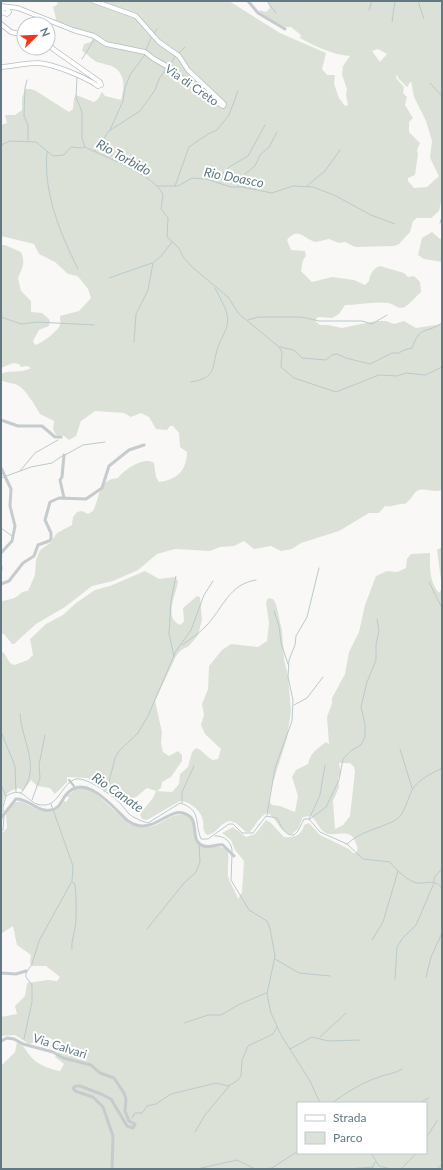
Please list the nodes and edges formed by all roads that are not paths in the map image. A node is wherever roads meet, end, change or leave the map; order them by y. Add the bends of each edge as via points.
1 (94, 1) edge
2 (248, 1) edge
3 (1, 7) edge
4 (1, 12) edge
5 (1, 24) edge
6 (285, 29) dead end
7 (16, 33) edge
8 (56, 51) edge
9 (1, 67) edge
10 (1, 420) edge
11 (60, 437) dead end
12 (144, 445) dead end
13 (64, 455) dead end
14 (1, 468) edge
15 (64, 498) junction
16 (1, 553) edge
17 (1, 566) edge
18 (1, 570) edge
19 (1, 584) edge
20 (1, 817) edge
21 (234, 856) dead end
22 (26, 971) dead end
23 (1, 973) edge
24 (1, 1041) edge
25 (112, 1169) edge

1 - 3 main road, Via di Creto via 136,16 160,42 179,56 188,70 224,106 188,84 170,68 145,52 106,44 94,36 18,8
2 - 6 street via 258,13
3 - 4 main road, Via di Creto via 8,9 9,12
5 - 7 main road
8 - 9 main road via 101,85 45,64
10 - 11 street via 18,426 42,426 55,437
12 - 15 street via 129,450 109,466 102,488 86,499
13 - 15 street via 60,480
14 - 16 street via 11,489 10,506 15,526 14,537
15 - 19 street via 50,502 45,520 51,539 38,545 34,556 24,563 9,581
17 - 18 street
20 - 21 street via 12,802 18,799 44,811 53,810 61,804 68,792 84,786 92,789 131,823 147,826 182,813 193,819 196,838 200,843 207,846 221,845
22 - 23 street via 16,974
24 - 25 street, Via Calvari via 12,1038 53,1052 63,1058 91,1066 116,1081 124,1093 126,1115 130,1122 135,1124 134,1128 127,1126 113,1101 80,1086 73,1088 93,1097 103,1107 113,1136

